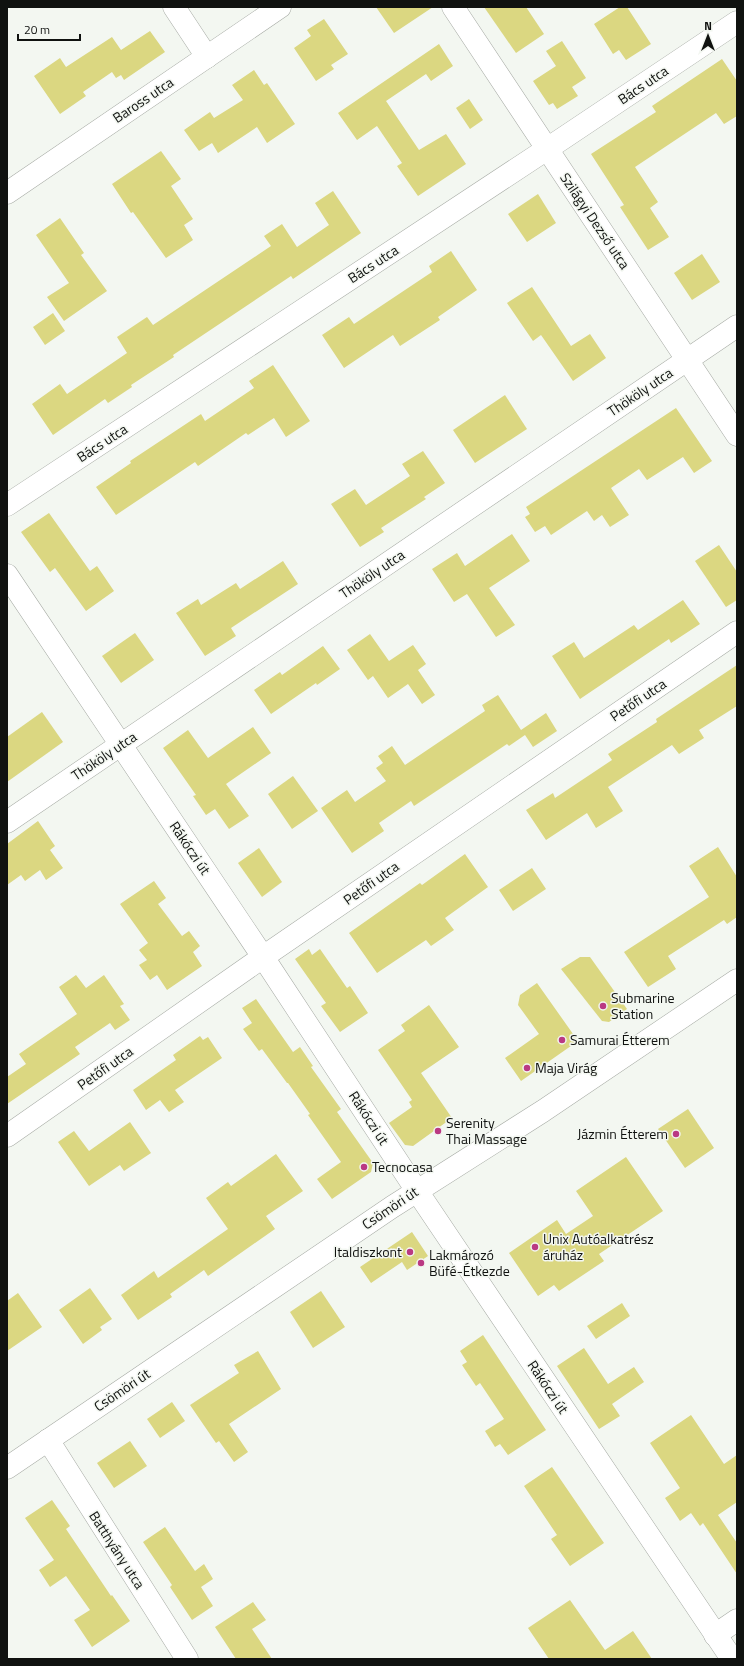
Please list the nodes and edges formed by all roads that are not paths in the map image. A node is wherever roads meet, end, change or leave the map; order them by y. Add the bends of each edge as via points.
1 (174, 7) edge
2 (280, 7) edge
3 (452, 7) edge
4 (737, 22) edge
5 (207, 57) junction
6 (547, 149) junction
7 (7, 193) edge
8 (737, 326) edge
9 (687, 360) junction
10 (737, 435) edge
11 (7, 505) edge
12 (7, 575) edge
13 (737, 632) edge
14 (120, 744) junction
15 (7, 822) edge
16 (263, 957) junction
17 (737, 980) edge
18 (7, 1136) edge
19 (417, 1191) junction
20 (48, 1440) junction
21 (7, 1468) edge
22 (737, 1620) edge
23 (715, 1635) junction
24 (188, 1659) edge
25 (732, 1659) edge

1 - 5 street
2 - 5 street, Baross utca
3 - 6 street, Szilágyi Dezső utca
4 - 6 street, Bács utca
5 - 7 street, Baross utca
6 - 9 street, Szilágyi Dezső utca
6 - 11 street, Bács utca
8 - 9 street, Thököly utca
9 - 10 street, Szilágyi Dezső utca
9 - 14 street, Thököly utca
12 - 14 street, Rákóczi út
13 - 16 street, Petőfi utca
14 - 15 street, Thököly utca
14 - 16 street, Rákóczi út
16 - 18 street, Petőfi utca
16 - 19 street, Rákóczi út
17 - 19 street, Csömöri út via 543,1111
19 - 20 street, Csömöri út
19 - 23 street, Rákóczi út
20 - 21 street, Csömöri út
20 - 24 street, Batthyány utca
22 - 23 street
23 - 25 street, Rákóczi út

